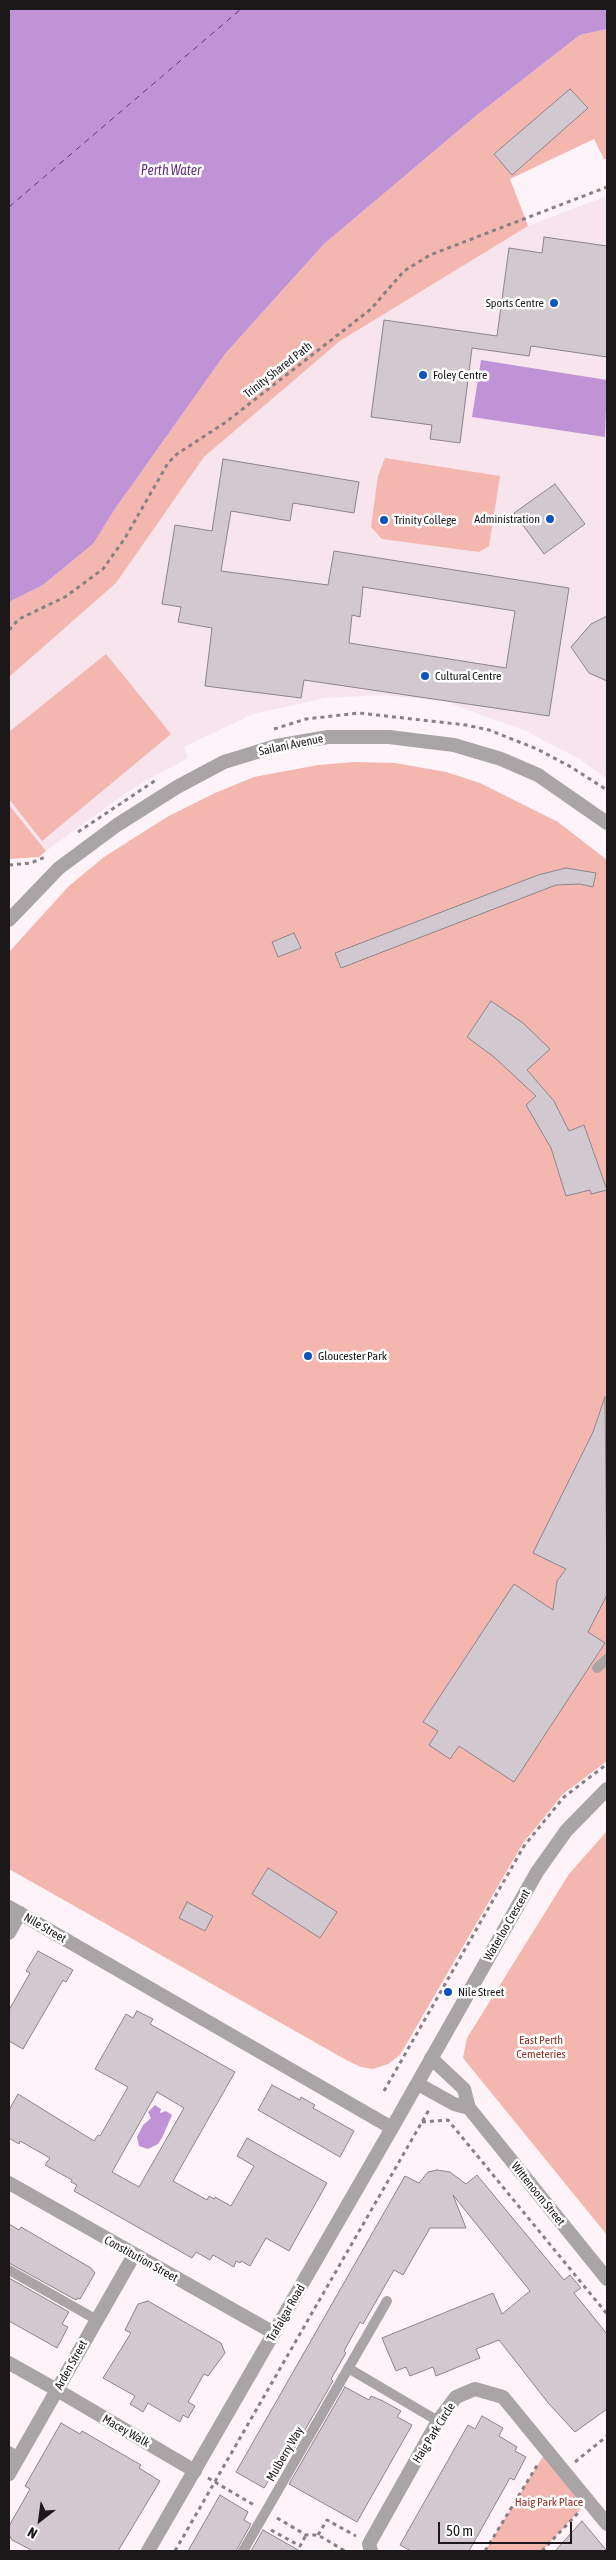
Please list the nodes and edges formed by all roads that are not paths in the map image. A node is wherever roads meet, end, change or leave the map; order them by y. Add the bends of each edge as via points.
1 (607, 823) edge
2 (9, 920) edge
3 (607, 1659) edge
4 (597, 1668) dead end
5 (607, 1789) edge
6 (14, 1910) edge
7 (9, 1933) edge
8 (431, 2058) junction
9 (420, 2079) junction
10 (469, 2108) junction
11 (392, 2128) junction
12 (9, 2183) edge
13 (134, 2255) junction
14 (9, 2270) edge
15 (607, 2279) edge
16 (387, 2301) dead end
17 (97, 2320) junction
18 (274, 2333) junction
19 (9, 2363) edge
20 (348, 2368) junction
21 (57, 2390) junction
22 (438, 2421) junction
23 (14, 2454) edge
24 (195, 2471) junction
25 (9, 2474) edge
26 (607, 2524) edge
27 (370, 2547) edge
28 (148, 2551) edge
29 (243, 2551) edge

1 - 2 street, Sailani Avenue via 538,775 501,759 454,745 389,737 328,737 276,746 224,762 176,787 59,868
3 - 4 lane
5 - 8 street, Waterloo Crescent via 566,1831 537,1872
6 - 7 street
6 - 11 street, Nile Street
8 - 9 street, Waterloo Crescent
8 - 10 street, Wittenoom Street via 464,2089
9 - 10 street via 454,2104
9 - 11 street, Trafalgar Road
10 - 15 street, Wittenoom Street
11 - 18 street, Trafalgar Road
12 - 13 street, Constitution Street
13 - 17 street, Arden Street
13 - 18 street, Constitution Street
14 - 17 lane
16 - 20 lane, Mulberry Way
17 - 21 street, Arden Street
18 - 24 street, Trafalgar Road
19 - 21 street, Macey Walk
20 - 22 lane
20 - 29 lane, Mulberry Way
21 - 23 street, Arden Street
21 - 24 street, Macey Walk
22 - 26 street, Haig Park Circle via 456,2397 475,2389 503,2397
22 - 27 street, Haig Park Circle
23 - 25 street, Arden Street
24 - 28 street, Trafalgar Road

